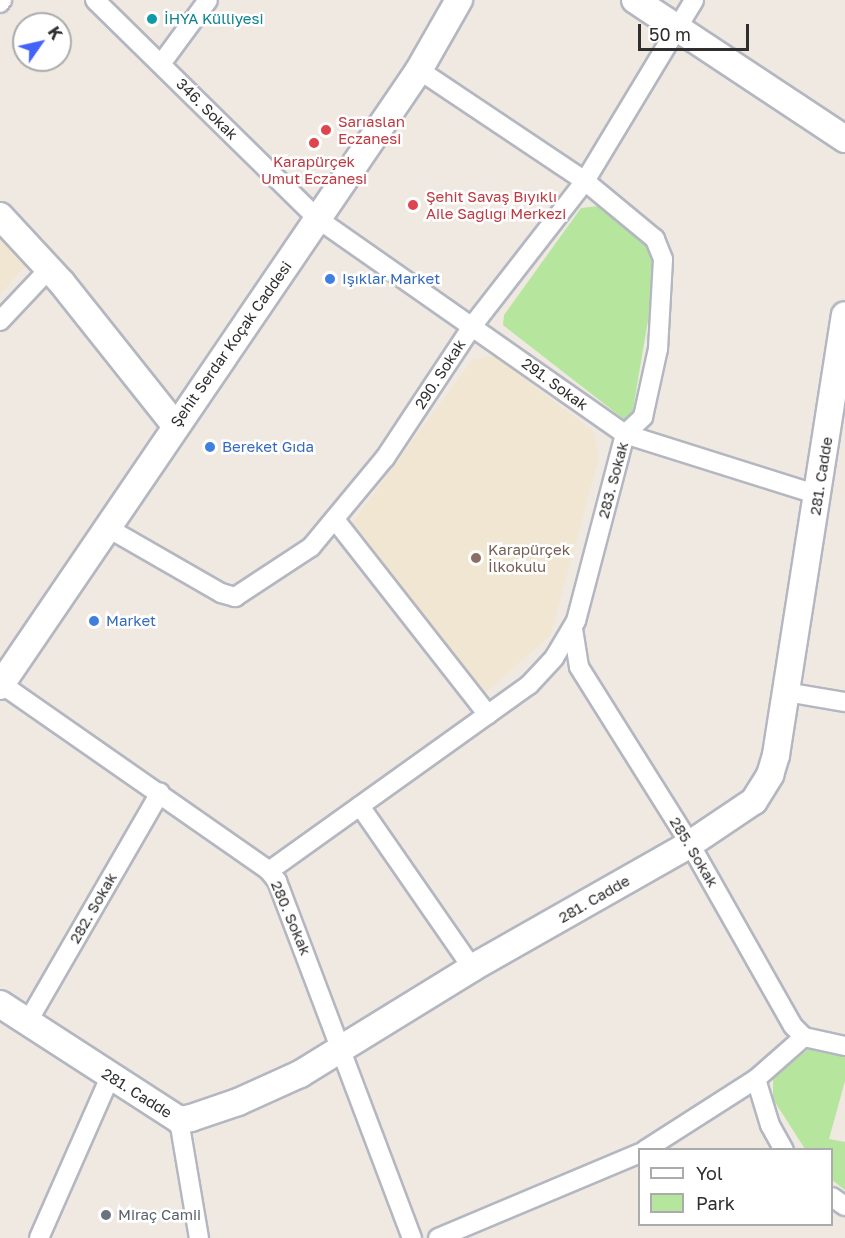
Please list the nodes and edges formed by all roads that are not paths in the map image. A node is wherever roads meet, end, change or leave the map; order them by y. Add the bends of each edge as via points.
1 (95, 0) edge
2 (208, 0) edge
3 (459, 0) edge
4 (634, 0) edge
5 (694, 0) edge
6 (680, 28) junction
7 (161, 64) junction
8 (419, 70) junction
9 (845, 139) edge
10 (585, 181) junction
11 (0, 216) edge
12 (318, 219) junction
13 (49, 269) junction
14 (845, 315) edge
15 (845, 319) edge
16 (0, 321) edge
17 (473, 324) junction
18 (175, 425) junction
19 (625, 434) junction
20 (819, 495) junction
21 (336, 521) junction
22 (108, 528) junction
23 (573, 629) junction
24 (579, 668) junction
25 (540, 675) junction
26 (0, 684) edge
27 (786, 692) junction
28 (845, 702) edge
29 (488, 715) junction
30 (160, 794) junction
31 (360, 806) junction
32 (690, 844) junction
33 (269, 871) junction
34 (472, 968) junction
35 (0, 1004) edge
36 (27, 1023) junction
37 (804, 1037) junction
38 (845, 1047) edge
39 (343, 1050) junction
40 (110, 1077) junction
41 (756, 1079) junction
42 (179, 1120) junction
43 (647, 1148) edge
44 (783, 1148) edge
45 (638, 1153) edge
46 (39, 1238) edge
47 (199, 1238) edge
48 (412, 1238) edge
49 (438, 1238) edge

1 - 7 street, 346. Sokak
2 - 7 street
3 - 8 street, Şehit Serdar Koçak Caddesi
4 - 6 street
5 - 6 street, 290. Sokak
6 - 9 street
6 - 10 street, 290. Sokak
7 - 12 street, 346. Sokak
8 - 10 street, 283. Sokak
8 - 12 street, Şehit Serdar Koçak Caddesi
10 - 17 street, 290. Sokak
10 - 19 street, 283. Sokak via 655,239 663,259 658,349 643,417
11 - 13 street
12 - 17 street, 291. Sokak
12 - 18 street, Şehit Serdar Koçak Caddesi
13 - 16 street
13 - 18 street
14 - 15 street, 281. Cadde
15 - 20 street, 281. Cadde
17 - 19 street, 291. Sokak
17 - 21 street, 290. Sokak via 385,458
18 - 22 street, Şehit Serdar Koçak Caddesi
19 - 20 street, 291. Sokak
19 - 23 street, 283. Sokak
20 - 27 street, 281. Cadde
21 - 22 street, 290. Sokak via 311,547 235,597 221,593
21 - 29 street
22 - 26 street, Şehit Serdar Koçak Caddesi
23 - 24 street, 285. Sokak
23 - 25 street, 283. Sokak
24 - 25 street
24 - 32 street, 285. Sokak
25 - 29 street, 283. Sokak
26 - 30 street, 280. Sokak
27 - 28 street
27 - 32 street, 281. Cadde via 776,755 763,789 738,814
29 - 31 street, 283. Sokak
30 - 33 street, 280. Sokak
30 - 36 street, 282. Sokak
31 - 33 street, 283. Sokak
31 - 34 street
32 - 34 street, 281. Cadde
32 - 37 street, 285. Sokak via 793,1026
33 - 39 street, 280. Sokak via 285,897
34 - 39 street, 281. Cadde
35 - 36 street, 281. Cadde
36 - 40 street, 281. Cadde
37 - 38 street
37 - 41 street
39 - 42 street, 281. Cadde via 272,1089
39 - 48 street, 280. Sokak
40 - 42 street, 281. Cadde
40 - 46 street
41 - 43 street
41 - 44 street via 770,1125
42 - 47 street
45 - 49 street

